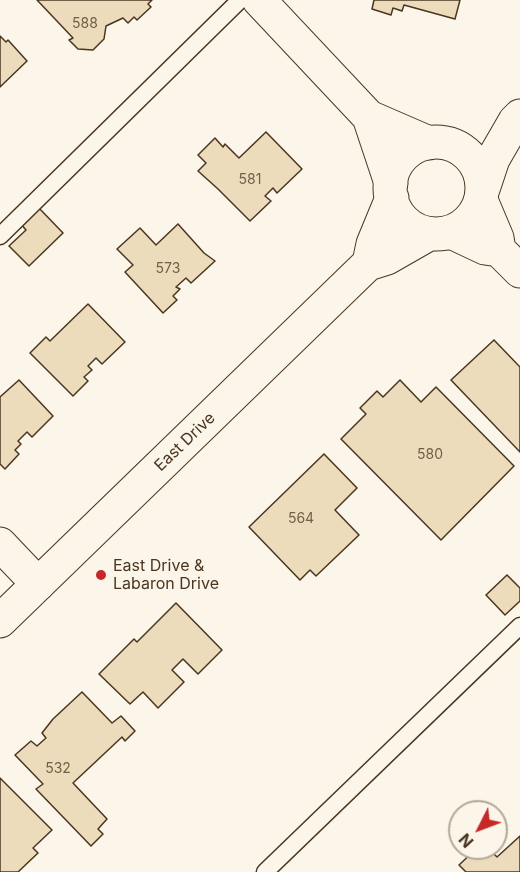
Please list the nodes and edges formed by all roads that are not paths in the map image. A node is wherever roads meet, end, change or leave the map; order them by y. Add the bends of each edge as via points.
1 (240, 0) edge
2 (259, 0) edge
3 (369, 117) junction
4 (517, 119) edge
5 (439, 143) junction
6 (391, 190) junction
7 (482, 194) junction
8 (440, 233) junction
9 (0, 236) edge
10 (510, 261) edge
11 (369, 263) junction
12 (0, 544) edge
13 (38, 584) junction
14 (0, 621) edge
15 (520, 626) edge
16 (265, 872) edge

1 - 9 lane
2 - 3 street
3 - 5 street
3 - 6 street
4 - 5 street
4 - 7 street via 493,159
5 - 6 street via 415,147 403,156 395,168
5 - 7 street via 462,150 473,161 480,174
6 - 8 street via 396,211 404,221 415,229
6 - 11 street
7 - 8 street via 475,214 465,225
7 - 10 street via 497,238
8 - 10 street
8 - 11 street, East Drive
11 - 13 street, East Drive
12 - 13 street
13 - 14 street, East Drive
15 - 16 lane

